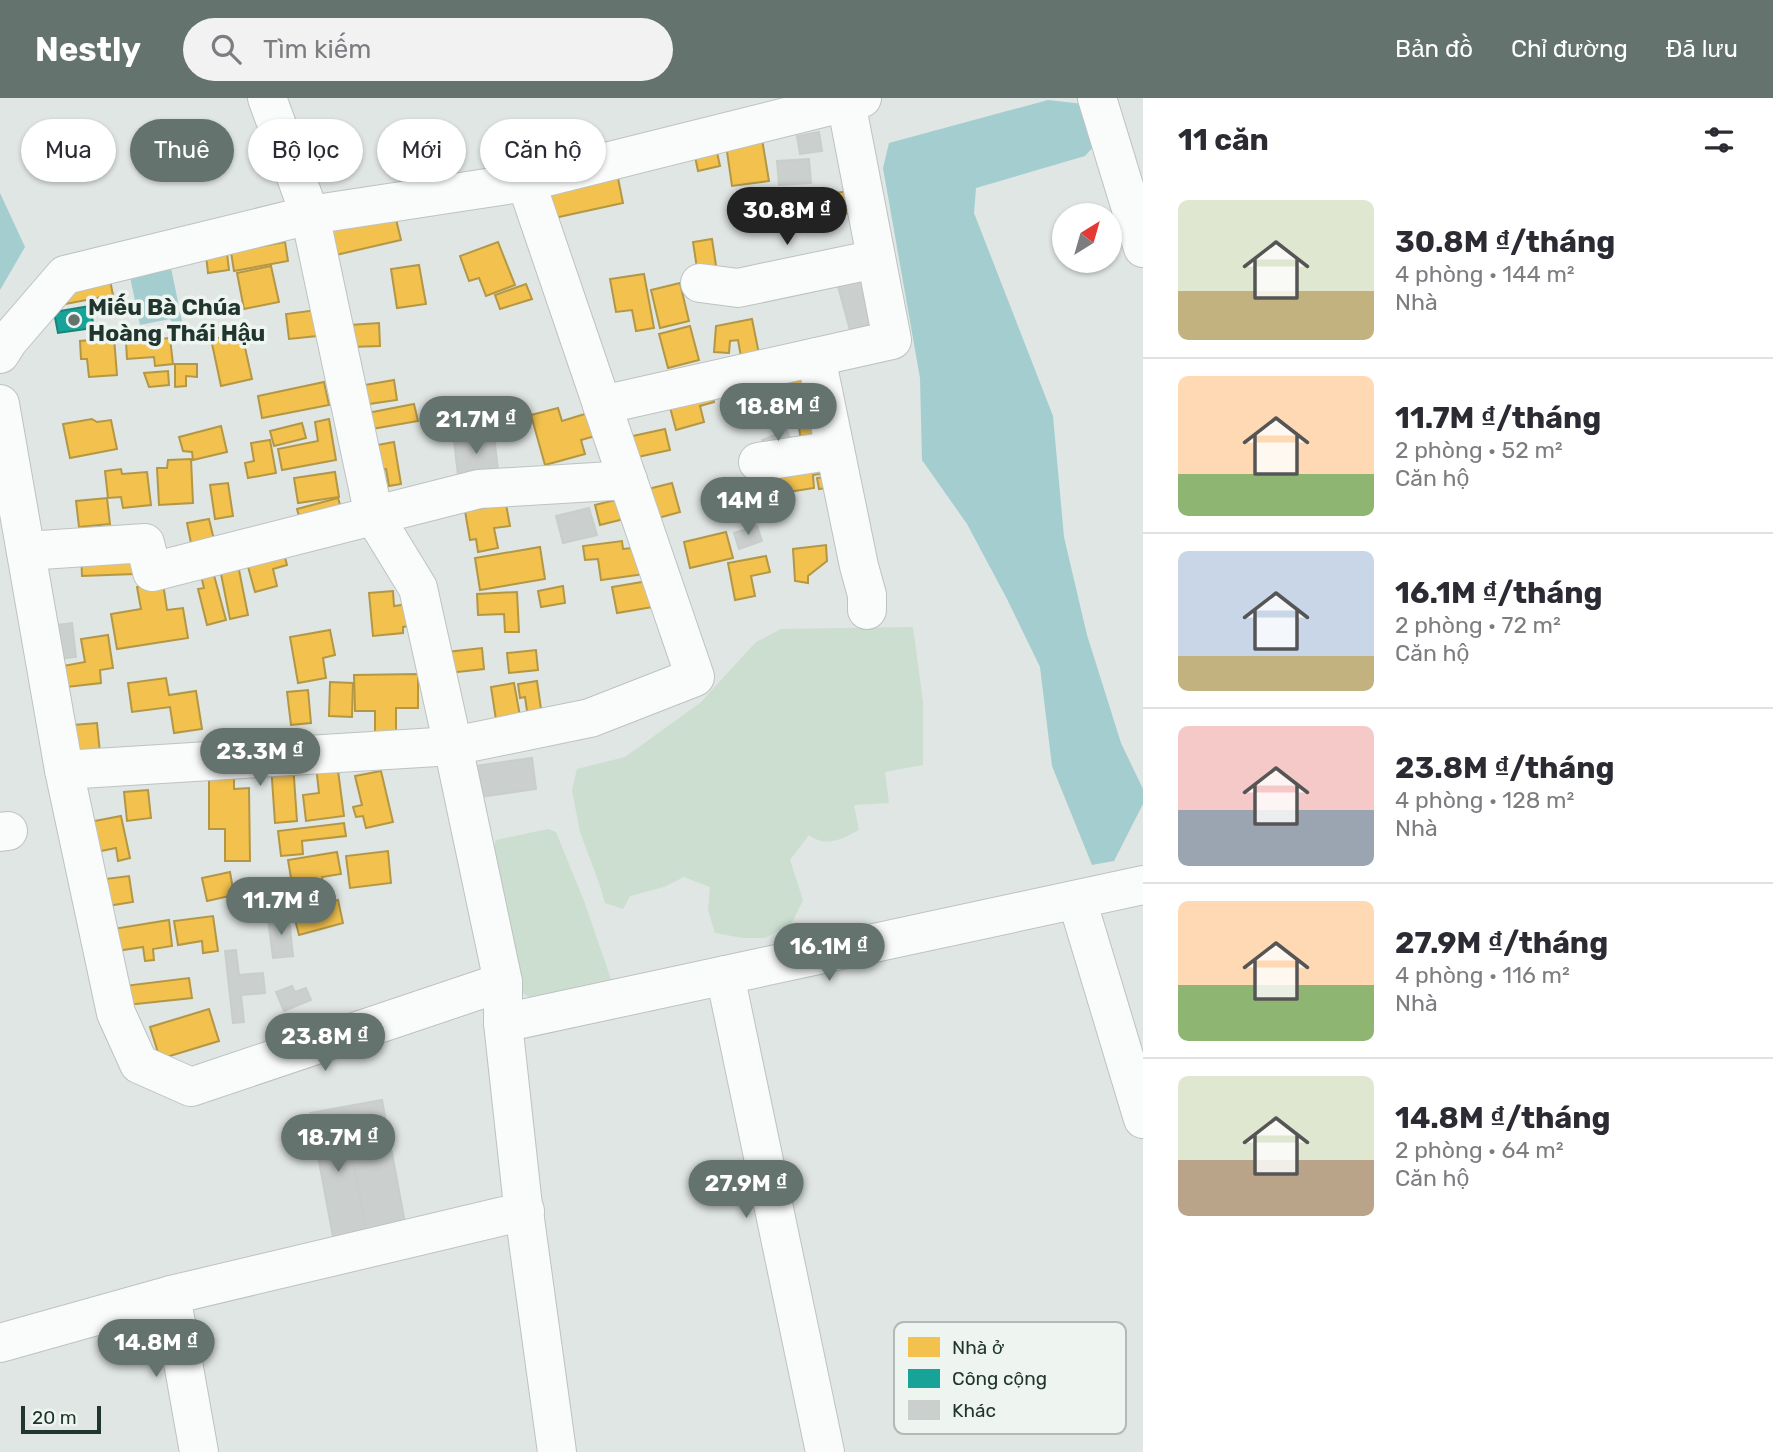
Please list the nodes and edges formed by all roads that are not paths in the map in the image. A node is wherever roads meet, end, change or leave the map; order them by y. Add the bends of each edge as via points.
1 (267, 98) edge
2 (1097, 98) edge
3 (854, 100) edge
4 (781, 107) edge
5 (606, 158) edge
6 (526, 182) joint
7 (310, 215) junction
8 (1143, 248) edge
9 (876, 259) junction
10 (700, 283) dead end
11 (0, 354) edge
12 (816, 358) junction
13 (602, 405) junction
14 (0, 406) edge
15 (835, 450) junction
16 (758, 462) dead end
17 (628, 480) junction
18 (374, 516) junction
19 (26, 551) junction
20 (867, 610) dead end
21 (453, 746) junction
22 (64, 770) junction
23 (1143, 885) edge
24 (1077, 901) junction
25 (725, 975) junction
26 (503, 982) junction
27 (503, 1023) junction
28 (1143, 1119) edge
29 (525, 1211) junction
30 (171, 1295) junction
31 (0, 1343) edge
32 (198, 1452) edge
33 (557, 1452) edge
34 (825, 1452) edge

1 - 7 street
2 - 8 street
3 - 4 street
3 - 9 street
4 - 5 street
6 - 7 street
6 - 13 street
7 - 11 street via 65,275
7 - 18 street
9 - 10 street via 738,288
9 - 12 street via 892,340
12 - 13 street
12 - 15 street
13 - 17 street
14 - 19 street
15 - 16 street
15 - 20 street
17 - 18 street via 479,489
17 - 21 street via 695,677 590,718
18 - 19 street via 152,572 145,544
18 - 21 street via 418,588
19 - 22 street
21 - 22 street
21 - 26 street
22 - 26 street via 116,1013 139,1064 191,1087
23 - 24 street
24 - 25 street
24 - 28 street
25 - 27 street
25 - 34 street
26 - 27 street
27 - 29 street
29 - 30 street
29 - 33 street
30 - 31 street
30 - 32 street

